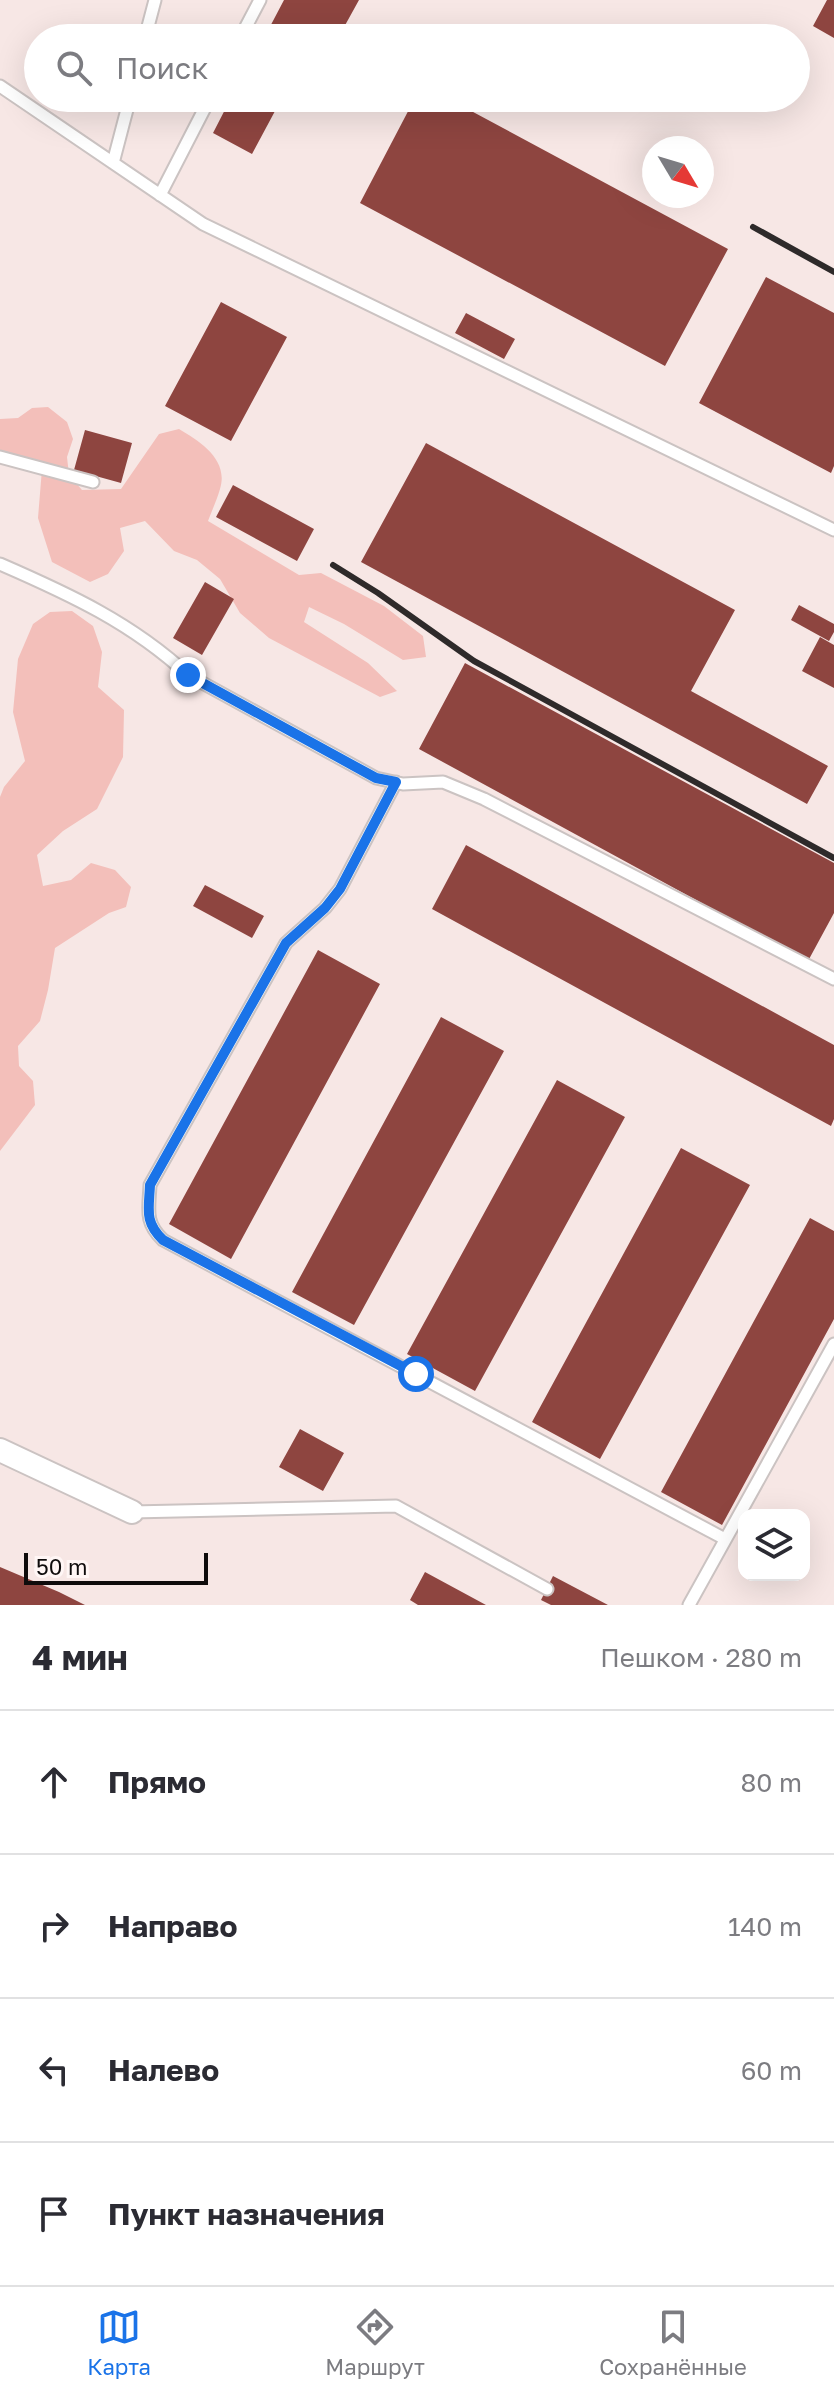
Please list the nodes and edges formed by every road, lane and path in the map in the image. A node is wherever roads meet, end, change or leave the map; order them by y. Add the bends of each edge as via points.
1 (155, 0) edge
2 (260, 0) edge
3 (149, 24) edge
4 (247, 24) edge
5 (0, 86) edge
6 (24, 102) edge
7 (38, 112) edge
8 (126, 112) edge
9 (203, 112) edge
10 (113, 163) junction
11 (160, 195) junction
12 (0, 457) edge
13 (93, 482) dead end
14 (834, 530) edge
15 (0, 564) edge
16 (396, 782) junction
17 (834, 979) edge
18 (834, 1344) edge
19 (0, 1450) edge
20 (132, 1512) joint
21 (725, 1539) junction
22 (547, 1589) dead end
23 (689, 1605) edge

1 - 3 lane
2 - 4 lane
5 - 6 lane
7 - 10 lane
8 - 10 lane
9 - 11 lane
10 - 11 lane
11 - 14 lane via 203,224
12 - 13 lane
15 - 16 lane via 103,612 188,675 243,707 376,778
16 - 17 lane via 443,782 484,799
16 - 21 lane via 340,889 286,943 150,1185 153,1230 163,1240
18 - 21 lane
19 - 20 street
20 - 22 lane via 396,1506
21 - 23 lane

